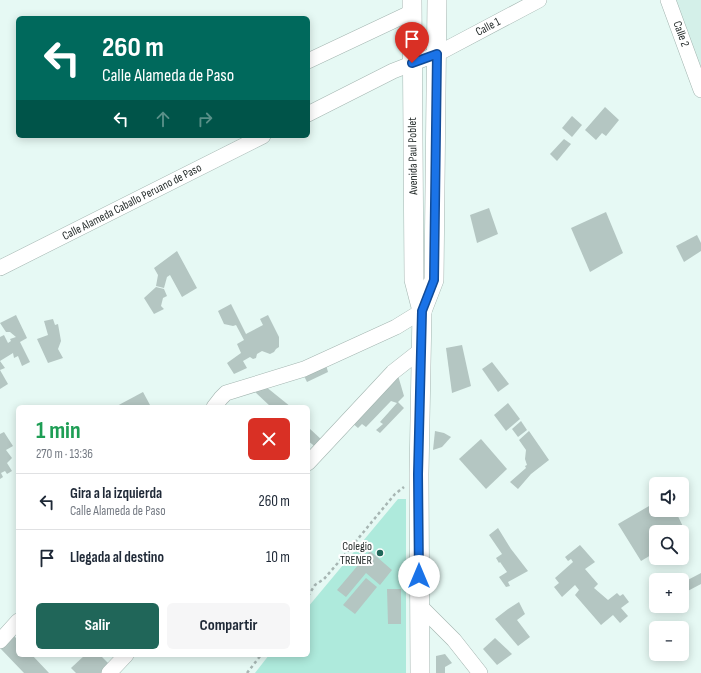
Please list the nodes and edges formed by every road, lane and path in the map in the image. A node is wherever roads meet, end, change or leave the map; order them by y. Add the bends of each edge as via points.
1 (437, 0) edge
2 (539, 0) edge
3 (668, 0) edge
4 (412, 6) edge
5 (437, 54) junction
6 (310, 60) edge
7 (412, 63) junction
8 (701, 90) edge
9 (310, 113) edge
10 (259, 138) edge
11 (0, 267) edge
12 (422, 311) junction
13 (421, 350) junction
14 (216, 405) edge
15 (310, 461) edge
16 (418, 474) junction
17 (310, 593) edge
18 (419, 605) junction
19 (16, 623) edge
20 (0, 641) edge
21 (124, 657) edge
22 (259, 657) edge
23 (109, 673) edge
24 (247, 673) edge
25 (420, 673) edge
26 (480, 673) edge

1 - 5 main road, Avenida Paul Poblet
2 - 5 street, Calle 1
3 - 8 street, Calle 2
4 - 6 street
4 - 7 main road, Avenida Paul Poblet
5 - 7 street, Calle 1
5 - 12 main road, Avenida Paul Poblet via 434,280
7 - 9 street
7 - 12 main road, Avenida Paul Poblet via 414,280
10 - 11 street, Calle Alameda Caballo Peruano de Paso
12 - 13 main road, Avenida Paul Poblet
12 - 14 street via 396,327 304,369 226,394
13 - 15 street via 393,372
13 - 16 main road, Avenida Paul Poblet
16 - 17 path via 395,494
16 - 18 main road, Avenida Paul Poblet
18 - 25 main road, Avenida Paul Poblet
18 - 26 street via 454,640
19 - 20 street
21 - 23 street
22 - 24 path

